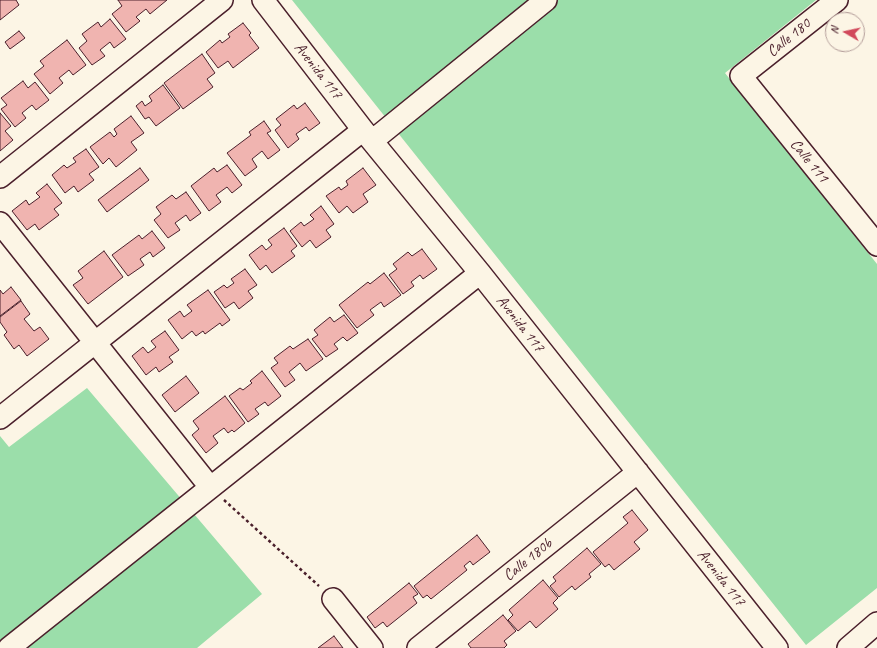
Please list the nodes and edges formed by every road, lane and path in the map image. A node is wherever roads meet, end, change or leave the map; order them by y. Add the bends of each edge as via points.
1 (222, 0) edge
2 (263, 0) edge
3 (546, 0) edge
4 (837, 0) edge
5 (741, 76) joint
6 (368, 135) junction
7 (0, 177) edge
8 (0, 223) edge
9 (877, 245) edge
10 (480, 273) junction
11 (95, 343) junction
12 (0, 418) edge
13 (638, 472) junction
14 (210, 487) junction
15 (333, 599) joint
16 (877, 623) edge
17 (9, 648) edge
18 (372, 648) edge
19 (418, 648) edge
20 (777, 648) edge
21 (848, 648) edge

1 - 7 street
2 - 6 street, Avenida 117
3 - 6 street
4 - 5 street, Calle 180
5 - 9 street, Calle 111
6 - 10 street, Avenida 117
6 - 11 street
8 - 11 street
10 - 13 street, Avenida 117
10 - 14 street
11 - 12 street
11 - 14 street
13 - 19 street, Calle 180b
13 - 20 street, Avenida 117
14 - 15 path
14 - 17 street
15 - 18 street
16 - 21 street

